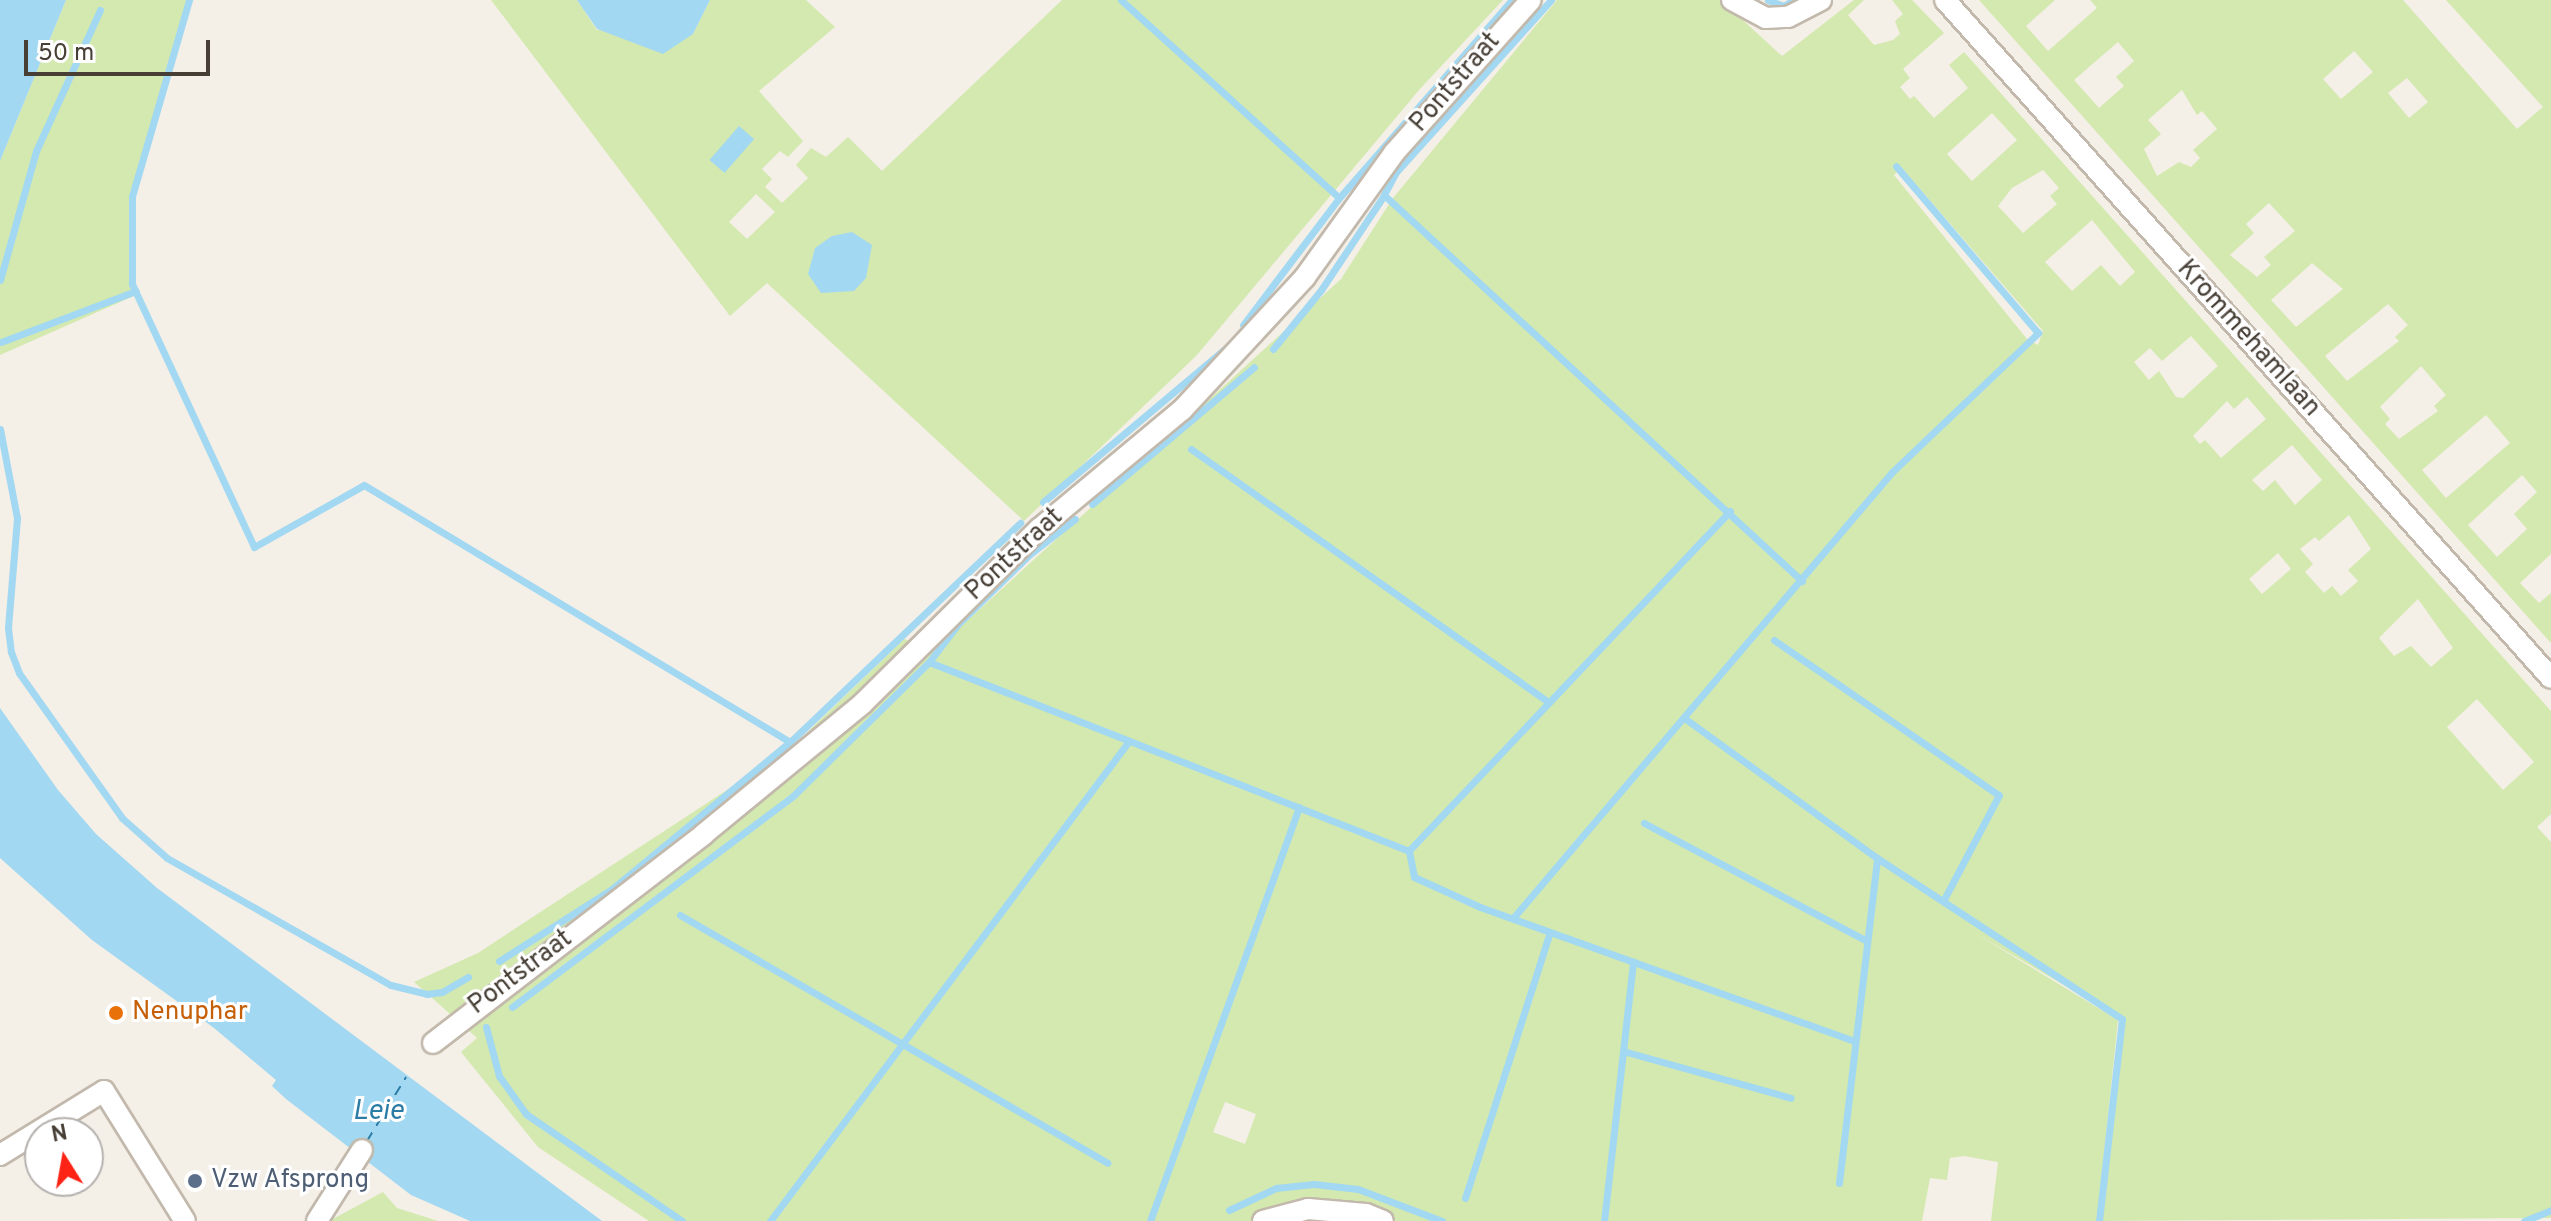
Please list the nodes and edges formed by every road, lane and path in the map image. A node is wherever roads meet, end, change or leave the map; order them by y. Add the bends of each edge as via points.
1 (1531, 0) edge
2 (1732, 0) edge
3 (1821, 0) edge
4 (1945, 0) edge
5 (2551, 678) edge
6 (433, 1043) dead end
7 (362, 1150) dead end
8 (0, 1155) edge
9 (185, 1221) edge
10 (317, 1221) edge
11 (1263, 1221) edge
12 (1383, 1221) edge

1 - 6 street, Pontstraat via 1394,153 1305,277 1182,410 1039,529 862,704 704,834
2 - 3 street via 1766,18 1788,17
4 - 5 street, Krommehamlaan
7 - 10 street
8 - 9 street via 104,1091
11 - 12 street via 1308,1209 1366,1214

